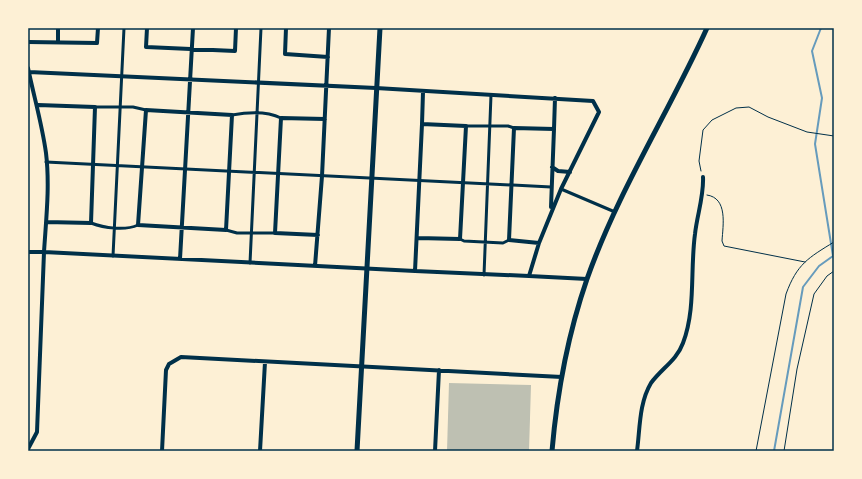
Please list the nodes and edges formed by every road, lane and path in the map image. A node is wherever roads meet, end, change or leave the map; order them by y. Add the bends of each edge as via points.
1 (58, 28) edge
2 (98, 28) edge
3 (124, 28) edge
4 (147, 28) edge
5 (193, 28) edge
6 (236, 28) edge
7 (261, 28) edge
8 (286, 28) edge
9 (329, 28) edge
10 (380, 28) edge
11 (707, 28) edge
12 (28, 42) edge
13 (58, 42) junction
14 (192, 49) junction
15 (328, 57) junction
16 (28, 70) edge
17 (122, 77) junction
18 (191, 80) junction
19 (258, 84) junction
20 (327, 86) junction
21 (376, 88) junction
22 (423, 92) junction
23 (491, 94) junction
24 (555, 98) junction
25 (38, 105) junction
26 (95, 107) junction
27 (120, 107) junction
28 (146, 110) junction
29 (189, 112) junction
30 (256, 113) junction
31 (232, 115) junction
32 (281, 118) junction
33 (325, 120) junction
34 (422, 124) junction
35 (490, 125) junction
36 (466, 126) junction
37 (514, 128) junction
38 (554, 129) junction
39 (834, 136) edge
40 (46, 162) junction
41 (93, 164) junction
42 (118, 165) junction
43 (142, 166) junction
44 (552, 167) junction
45 (186, 169) junction
46 (230, 170) junction
47 (254, 172) junction
48 (570, 172) junction
49 (278, 173) junction
50 (322, 176) junction
51 (703, 177) joint
52 (372, 178) junction
53 (420, 181) junction
54 (463, 183) junction
55 (488, 184) junction
56 (512, 185) junction
57 (551, 187) junction
58 (560, 189) junction
59 (702, 195) junction
60 (551, 210) junction
61 (615, 212) junction
62 (46, 222) junction
63 (91, 223) junction
64 (138, 225) junction
65 (114, 228) junction
66 (182, 228) junction
67 (226, 230) junction
68 (275, 233) junction
69 (251, 234) junction
70 (318, 235) junction
71 (418, 238) junction
72 (460, 239) junction
73 (509, 240) junction
74 (486, 242) junction
75 (834, 242) edge
76 (539, 243) junction
77 (28, 252) edge
78 (44, 252) junction
79 (113, 256) junction
80 (180, 259) junction
81 (805, 262) junction
82 (250, 263) junction
83 (315, 266) junction
84 (367, 270) junction
85 (415, 270) junction
86 (834, 271) edge
87 (484, 274) junction
88 (529, 276) junction
89 (587, 279) junction
90 (265, 362) junction
91 (361, 366) junction
92 (439, 370) junction
93 (562, 377) junction
94 (28, 449) edge
95 (162, 451) edge
96 (260, 451) edge
97 (357, 451) edge
98 (435, 451) edge
99 (552, 451) edge
100 (638, 451) edge
101 (756, 451) edge
102 (784, 451) edge

1 - 13 street
2 - 13 street via 97,43
3 - 17 street
4 - 14 street via 146,47
5 - 14 street
6 - 14 street via 235,51
7 - 19 street
8 - 15 street via 285,54
9 - 15 street
10 - 21 street
11 - 61 street
12 - 13 street
14 - 18 street
15 - 20 street
16 - 17 street
16 - 25 street
17 - 18 street
17 - 27 street
18 - 19 street
18 - 29 street
19 - 20 street
19 - 30 street
20 - 21 street
20 - 33 street
21 - 22 street
21 - 52 street
22 - 23 street
22 - 34 street
23 - 24 street
23 - 35 street
24 - 38 street
24 - 48 street via 593,101 599,112
25 - 26 street
25 - 40 street
26 - 27 street
26 - 41 street
27 - 28 street
27 - 42 street
28 - 29 street
28 - 43 street
29 - 31 street
29 - 45 street
30 - 31 street
30 - 32 street via 273,114
30 - 47 street
31 - 46 street
32 - 33 street
32 - 49 street
33 - 50 street
34 - 36 street
34 - 53 street
35 - 36 street
35 - 37 street
35 - 55 street
36 - 54 street
37 - 38 street
37 - 56 street
38 - 44 street
39 - 51 path via 807,132 749,107 736,108 712,120 703,130 699,161
40 - 41 street
40 - 62 street
41 - 42 street
41 - 63 street
42 - 43 street
42 - 65 street
43 - 45 street
43 - 64 street
44 - 48 street via 558,171
44 - 57 street
45 - 46 street
45 - 66 street
46 - 47 street
46 - 67 street
47 - 49 street
47 - 69 street
48 - 58 street
49 - 50 street
49 - 68 street
50 - 52 street
50 - 70 street
51 - 59 street
52 - 53 street
52 - 84 street
53 - 54 street
53 - 71 street
54 - 55 street
54 - 72 street
55 - 56 street
55 - 74 street
56 - 57 street
56 - 73 street
57 - 60 street
58 - 60 street
58 - 61 street
59 - 81 path via 714,196 718,200 723,212 724,246
59 - 100 street via 695,234 687,334 676,355 652,382 645,396
60 - 76 street
61 - 89 street
62 - 63 street
62 - 78 street
63 - 65 street
64 - 65 street via 132,228
64 - 66 street
65 - 79 street
66 - 67 street
66 - 80 street
67 - 69 street
68 - 69 street
68 - 70 street
69 - 82 street
70 - 83 street
71 - 72 street
71 - 85 street
72 - 74 street
73 - 74 street via 503,243
73 - 76 street
74 - 87 street
75 - 81 path
76 - 88 street
77 - 78 street
78 - 79 street
78 - 94 street via 37,432
79 - 80 street
80 - 82 street
81 - 101 path via 796,270 786,294
82 - 83 street
83 - 84 street
84 - 85 street
84 - 91 street
85 - 87 street
86 - 102 path via 827,276 814,294 797,369
87 - 88 street
88 - 89 street
89 - 93 street
90 - 91 street
90 - 95 street via 181,357 169,364 166,370
90 - 96 street
91 - 92 street
91 - 97 street
92 - 93 street
92 - 98 street
93 - 99 street

